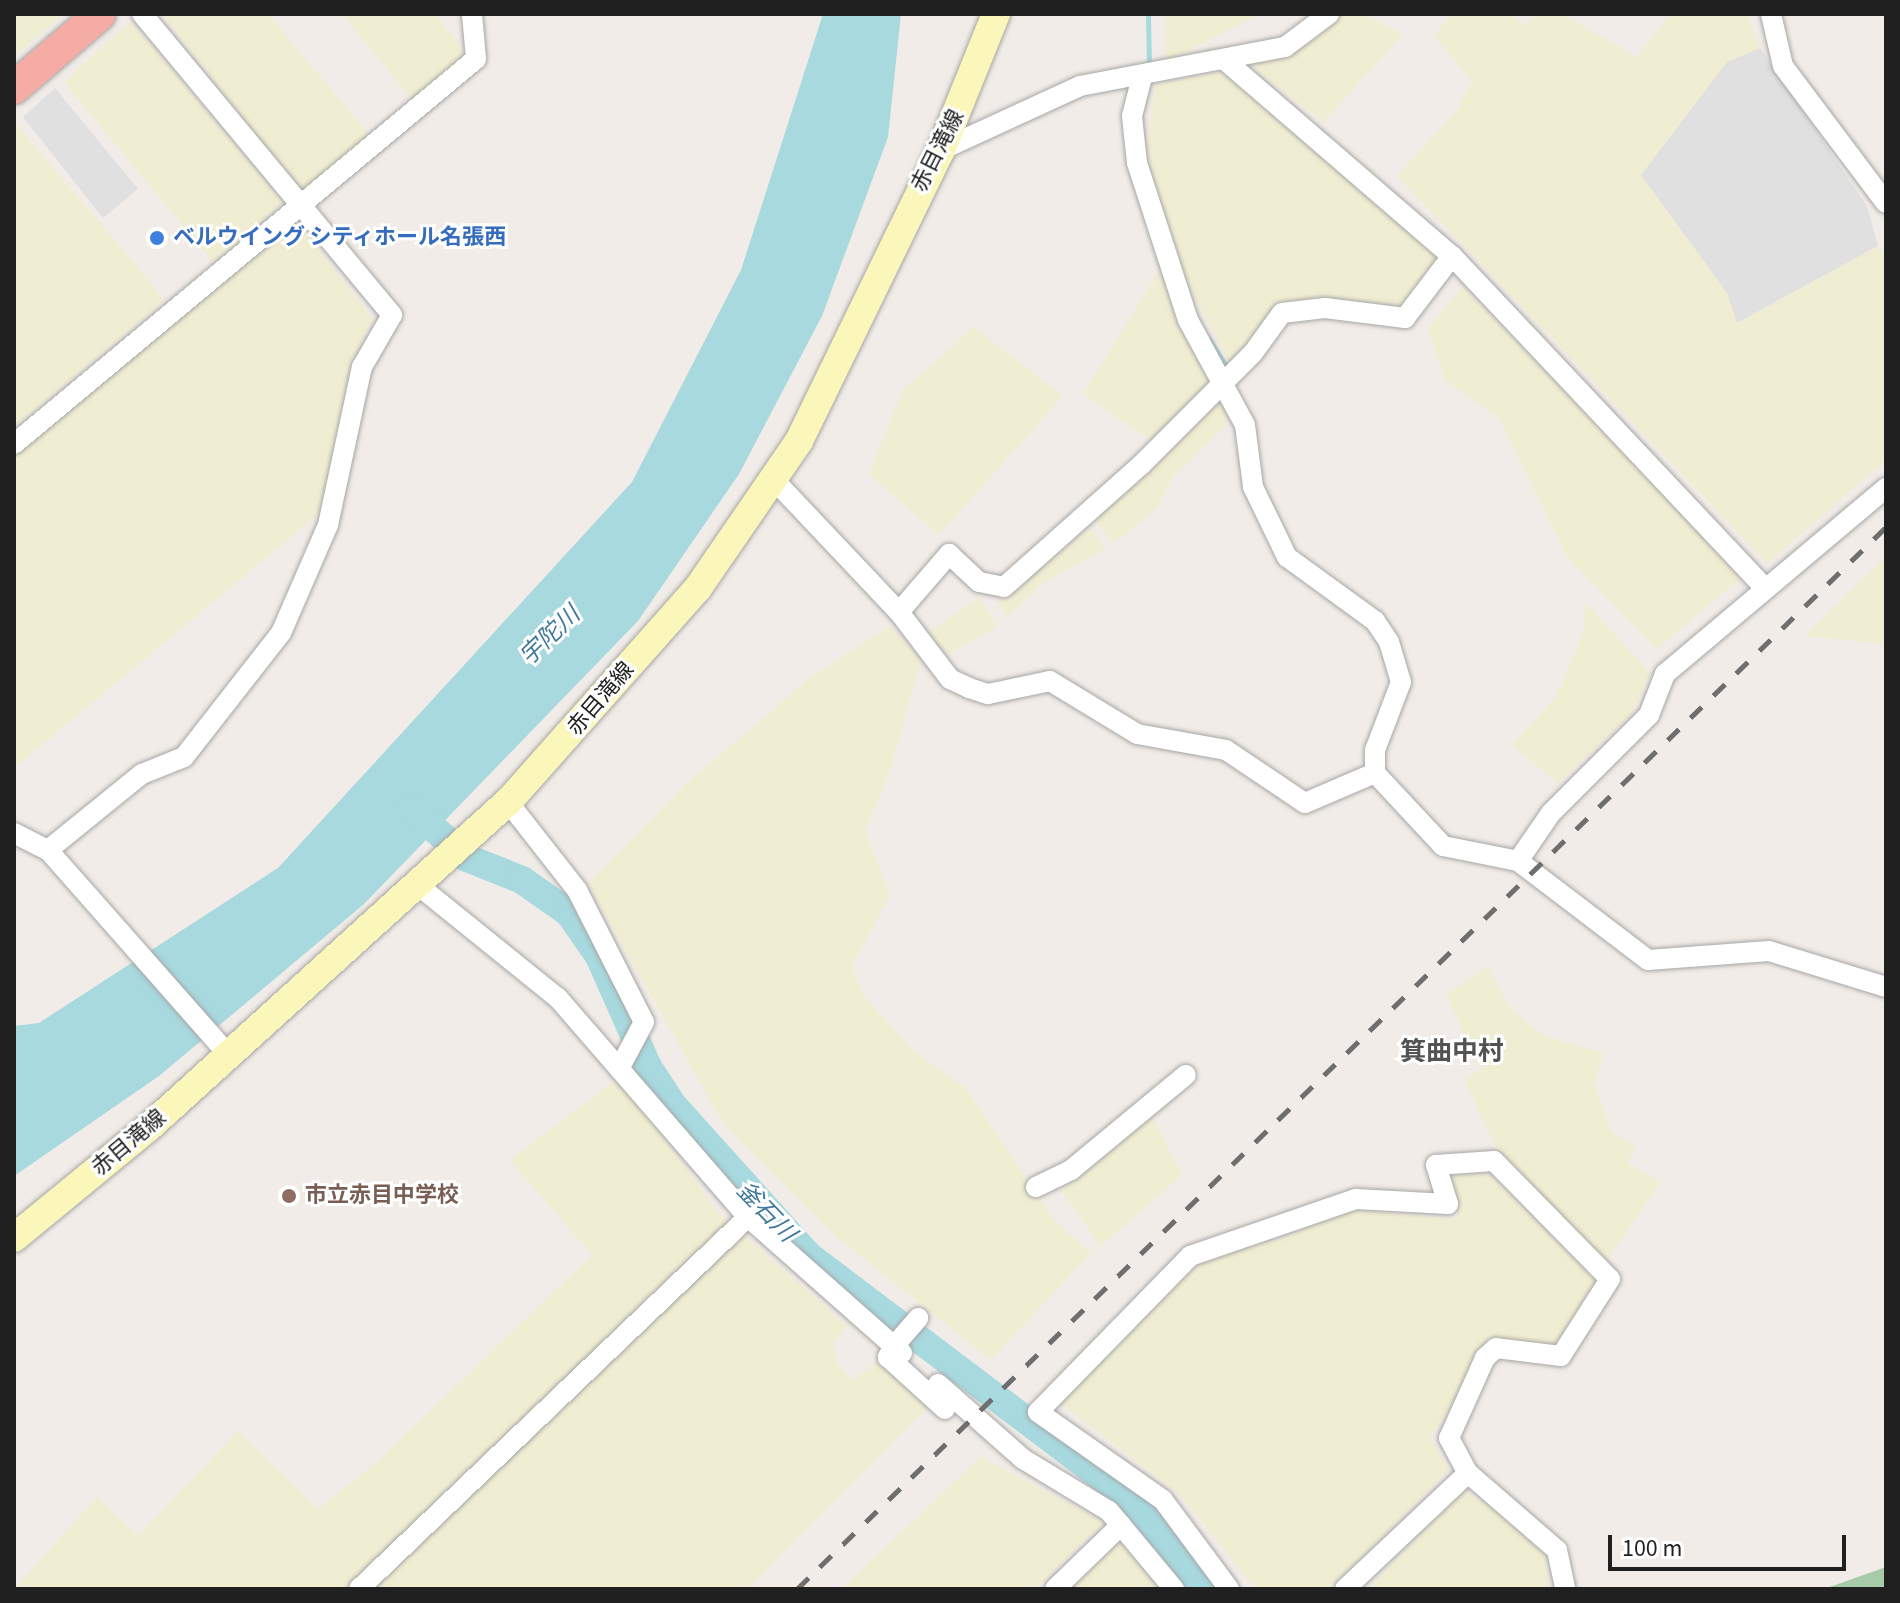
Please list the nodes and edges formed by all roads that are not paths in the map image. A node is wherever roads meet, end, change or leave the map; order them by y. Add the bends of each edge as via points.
1 (100, 14) edge
2 (142, 14) edge
3 (472, 14) edge
4 (996, 14) edge
5 (1329, 14) edge
6 (1771, 14) edge
7 (1227, 62) junction
8 (1142, 77) junction
9 (14, 88) edge
10 (941, 150) junction
11 (1886, 203) edge
12 (300, 204) junction
13 (1452, 256) junction
14 (1226, 380) junction
15 (14, 444) edge
16 (775, 481) junction
17 (1886, 488) edge
18 (1765, 588) junction
19 (899, 612) junction
20 (1375, 773) junction
21 (508, 802) junction
22 (14, 833) edge
23 (48, 850) junction
24 (1518, 861) junction
25 (419, 886) junction
26 (1886, 987) edge
27 (226, 1051) junction
28 (624, 1061) junction
29 (1186, 1075) dead end
30 (1036, 1187) dead end
31 (748, 1217) junction
32 (14, 1238) edge
33 (917, 1321) dead end
34 (897, 1343) junction
35 (945, 1409) dead end
36 (1468, 1473) junction
37 (1121, 1525) junction
38 (359, 1589) edge
39 (1055, 1589) edge
40 (1174, 1589) edge
41 (1229, 1589) edge
42 (1345, 1589) edge
43 (1565, 1589) edge

1 - 9 highway
2 - 12 street
3 - 12 street via 476,59
4 - 10 main road, 赤目滝線
5 - 7 street via 1285,47
6 - 11 street via 1783,66
7 - 8 street
7 - 13 street
8 - 10 street via 1080,86
8 - 14 street via 1132,116 1137,163 1188,320
10 - 16 main road, 赤目滝線
12 - 15 street
12 - 23 street via 392,315 362,367 328,525 281,633 184,757 142,774
13 - 14 street via 1405,318 1325,308 1282,313
13 - 18 street
14 - 19 street via 1004,587 979,582 949,554
14 - 20 street via 1245,425 1253,487 1287,557 1375,621 1389,642 1401,682 1375,750
16 - 19 street
16 - 21 main road, 赤目滝線 via 698,588
17 - 18 street
18 - 24 street via 1665,674 1649,715 1551,813
19 - 20 street via 950,679 988,694 1050,681 1137,734 1226,750 1290,798 1305,803
20 - 24 street via 1443,846
21 - 25 main road, 赤目滝線
21 - 28 street via 577,890 642,1026
22 - 23 street
23 - 27 street
24 - 26 street via 1648,960 1769,951
25 - 27 main road, 赤目滝線
25 - 28 street via 558,998
27 - 32 main road, 赤目滝線
28 - 31 street
29 - 30 street via 1071,1170
31 - 34 street
31 - 38 street
33 - 34 street
34 - 35 street via 888,1357
34 - 37 street via 1003,1445 1083,1491
36 - 41 street via 1449,1438 1485,1358 1496,1348 1561,1356 1610,1279 1494,1161 1436,1165 1448,1204 1356,1199 1219,1240 1190,1256 1038,1412 1163,1500
36 - 42 street
36 - 43 street via 1557,1550
37 - 39 street
37 - 40 street

